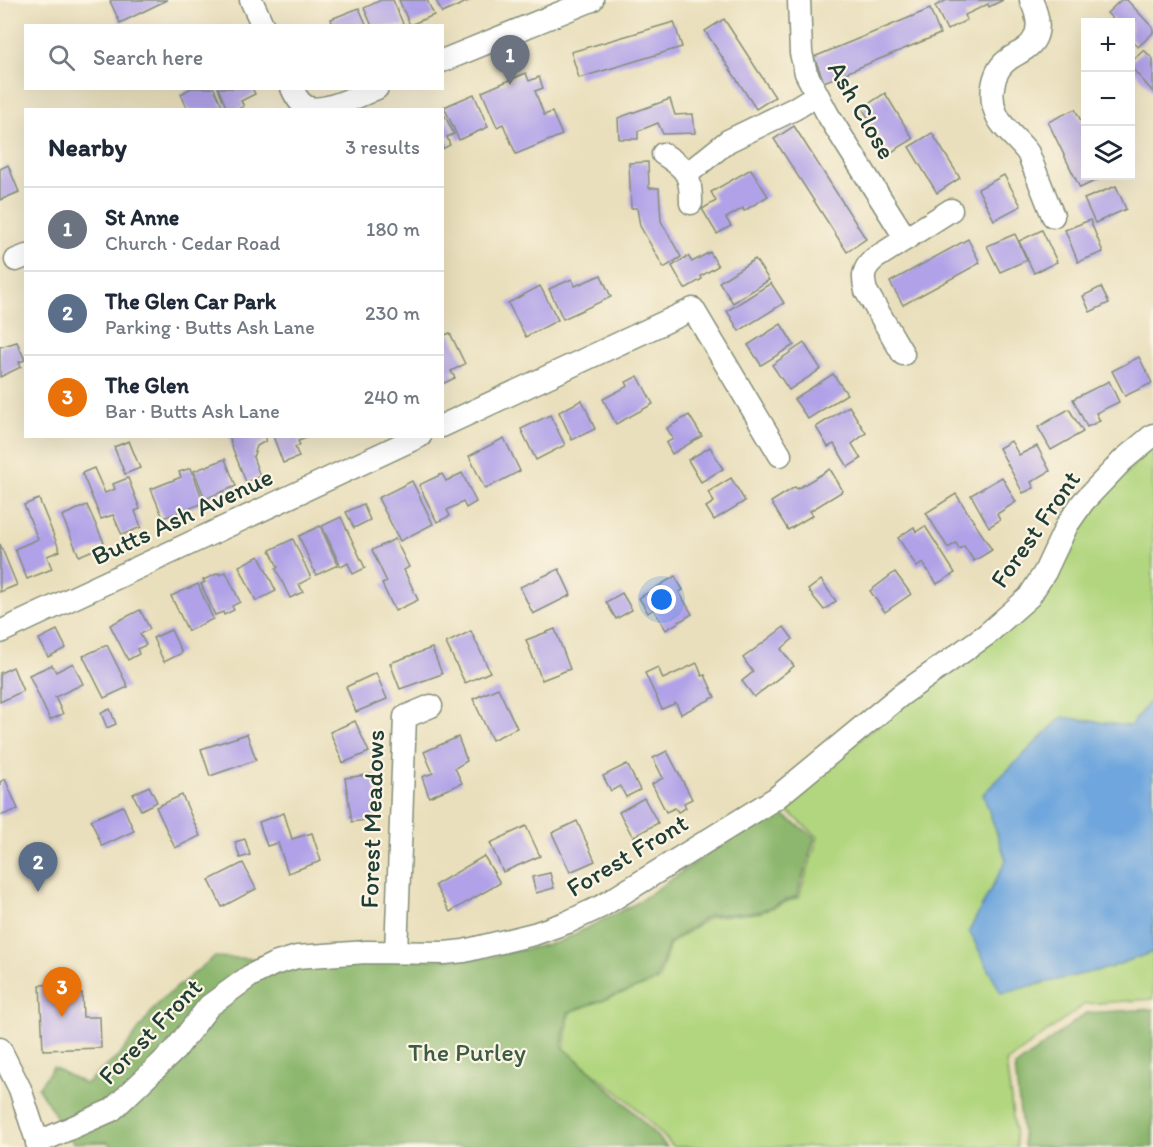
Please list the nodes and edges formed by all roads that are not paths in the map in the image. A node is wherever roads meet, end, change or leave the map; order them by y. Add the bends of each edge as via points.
1 (251, 0) edge
2 (592, 0) edge
3 (799, 0) edge
4 (1030, 0) edge
5 (262, 24) edge
6 (444, 59) edge
7 (372, 90) edge
8 (817, 95) junction
9 (322, 108) edge
10 (663, 154) dead end
11 (687, 174) junction
12 (691, 203) dead end
13 (951, 210) dead end
14 (1053, 216) dead end
15 (906, 239) junction
16 (903, 354) dead end
17 (444, 425) edge
18 (1153, 435) edge
19 (416, 438) edge
20 (780, 455) dead end
21 (0, 632) edge
22 (431, 706) dead end
23 (396, 952) junction
24 (0, 1049) edge
25 (38, 1145) edge

1 - 5 street
2 - 6 street
3 - 8 street, Ash Close via 801,53
4 - 14 street via 1038,21 1036,37 1003,63 994,78 992,97 996,116 1028,153
7 - 9 street
8 - 11 street via 728,141
8 - 15 street, Ash Close
10 - 11 street
11 - 12 street
13 - 15 street
15 - 16 street via 874,259 864,274 866,291
17 - 20 street via 693,309
18 - 23 street, Forest Front via 1083,502 1029,597 986,634 901,694 776,798 602,906 568,922 464,951
19 - 21 street, Butts Ash Avenue
22 - 23 street, Forest Meadows via 405,717
23 - 25 street, Forest Front via 297,957 250,976 209,1006 175,1050 112,1110
24 - 25 street via 20,1089

